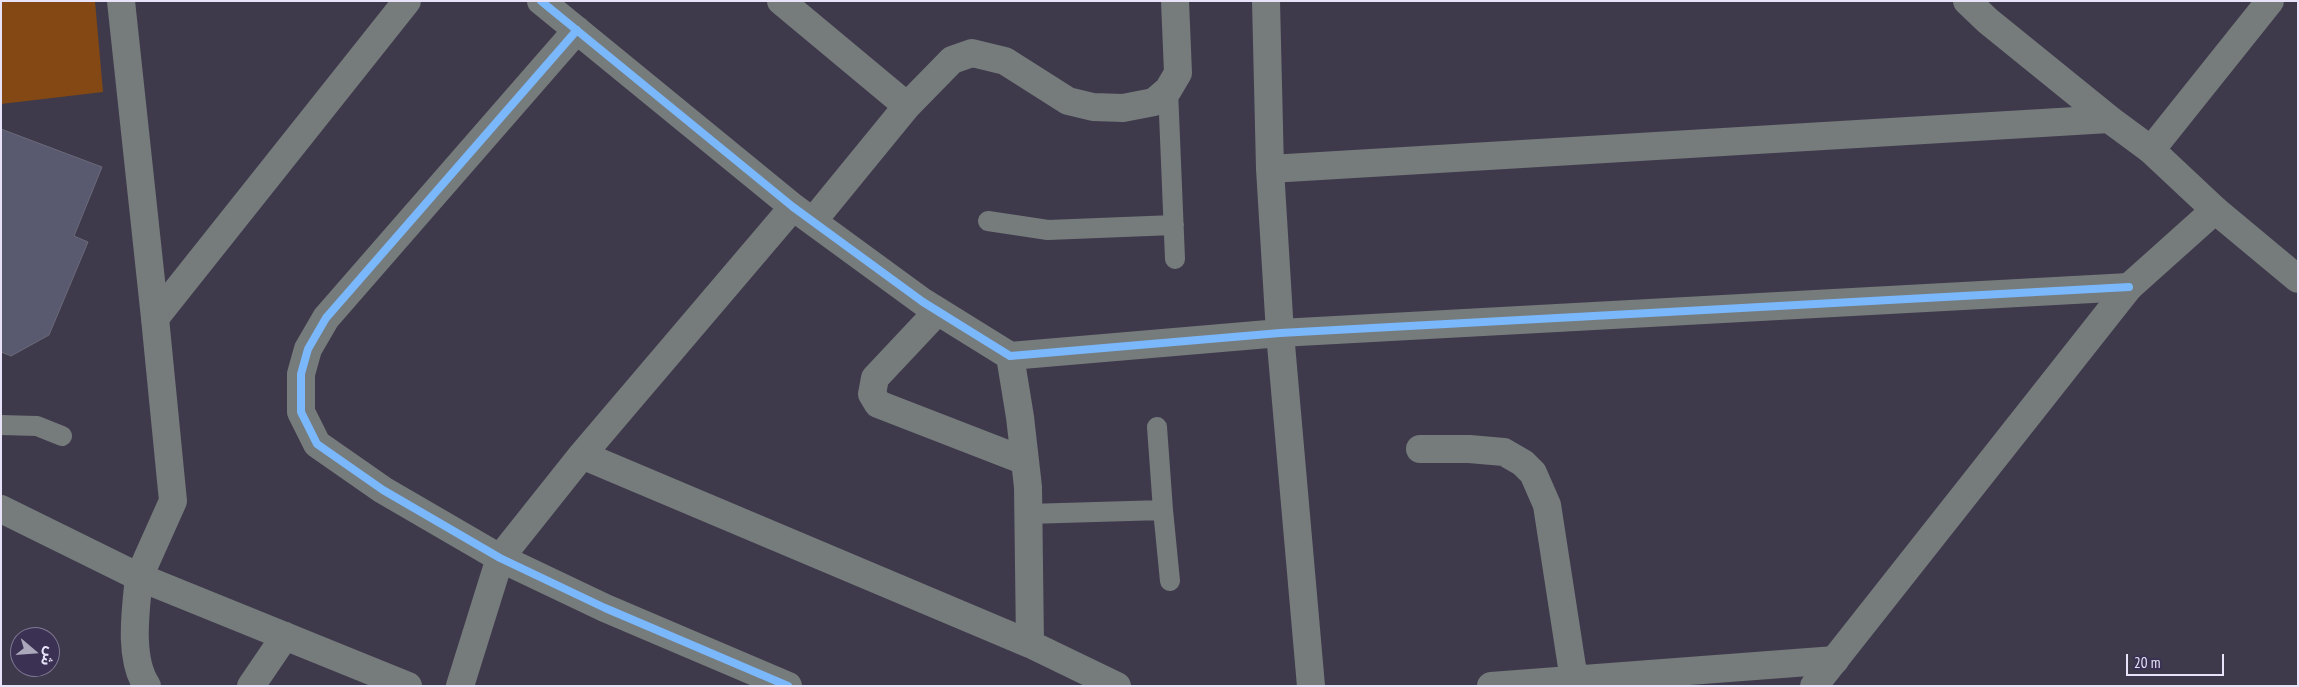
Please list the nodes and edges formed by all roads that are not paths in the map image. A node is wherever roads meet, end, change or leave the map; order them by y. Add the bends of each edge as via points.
1 (121, 1) edge
2 (407, 1) edge
3 (541, 1) edge
4 (781, 1) edge
5 (1175, 1) edge
6 (1266, 1) edge
7 (1967, 1) edge
8 (2270, 1) edge
9 (577, 30) junction
10 (1168, 90) junction
11 (907, 106) junction
12 (2109, 119) junction
13 (2150, 150) junction
14 (1270, 169) junction
15 (2215, 210) junction
16 (803, 214) junction
17 (988, 221) dead end
18 (1174, 225) junction
19 (1175, 259) dead end
20 (2298, 279) edge
21 (2129, 287) junction
22 (938, 311) junction
23 (156, 318) junction
24 (1280, 333) junction
25 (1010, 356) junction
26 (1, 425) edge
27 (1157, 427) dead end
28 (62, 436) dead end
29 (1420, 449) dead end
30 (582, 455) junction
31 (1024, 461) junction
32 (1, 509) edge
33 (1163, 510) junction
34 (1028, 514) junction
35 (500, 558) junction
36 (139, 577) junction
37 (1170, 580) dead end
38 (285, 636) junction
39 (1030, 644) junction
40 (1835, 660) junction
41 (1574, 680) junction
42 (1113, 685) edge
43 (147, 686) edge
44 (251, 686) edge
45 (408, 686) edge
46 (460, 686) edge
47 (788, 686) edge
48 (1311, 686) edge
49 (1490, 686) edge
50 (1814, 686) edge

1 - 23 street
2 - 23 street
3 - 9 street
4 - 11 street
5 - 10 street via 1178,73
6 - 14 street
7 - 12 street
8 - 13 street
9 - 16 street
9 - 35 street via 326,318 308,349 300,374 301,412 317,444 382,490
10 - 11 street via 1154,102 1123,108 1093,107 1068,101 1005,61 972,53 952,60
10 - 18 lane
11 - 16 street
12 - 13 street
12 - 14 street
13 - 15 street
14 - 24 street
15 - 20 street
15 - 21 street
16 - 22 street
16 - 30 street
17 - 18 lane via 1048,230
18 - 19 lane
21 - 24 street
21 - 40 street
22 - 25 street
22 - 31 street via 875,378 872,394 878,404
23 - 36 street via 173,501
24 - 25 street
24 - 48 street
25 - 31 street
26 - 28 lane via 37,426
27 - 33 lane
29 - 41 street via 1504,452 1533,473 1547,505
30 - 35 street
30 - 39 street
31 - 34 street
32 - 36 street
33 - 34 lane
33 - 37 lane
34 - 39 street
35 - 46 street
35 - 47 street via 605,608
36 - 38 street
36 - 43 street via 133,637
38 - 44 street
38 - 45 street
39 - 42 street
40 - 41 street
40 - 50 street
41 - 49 street

